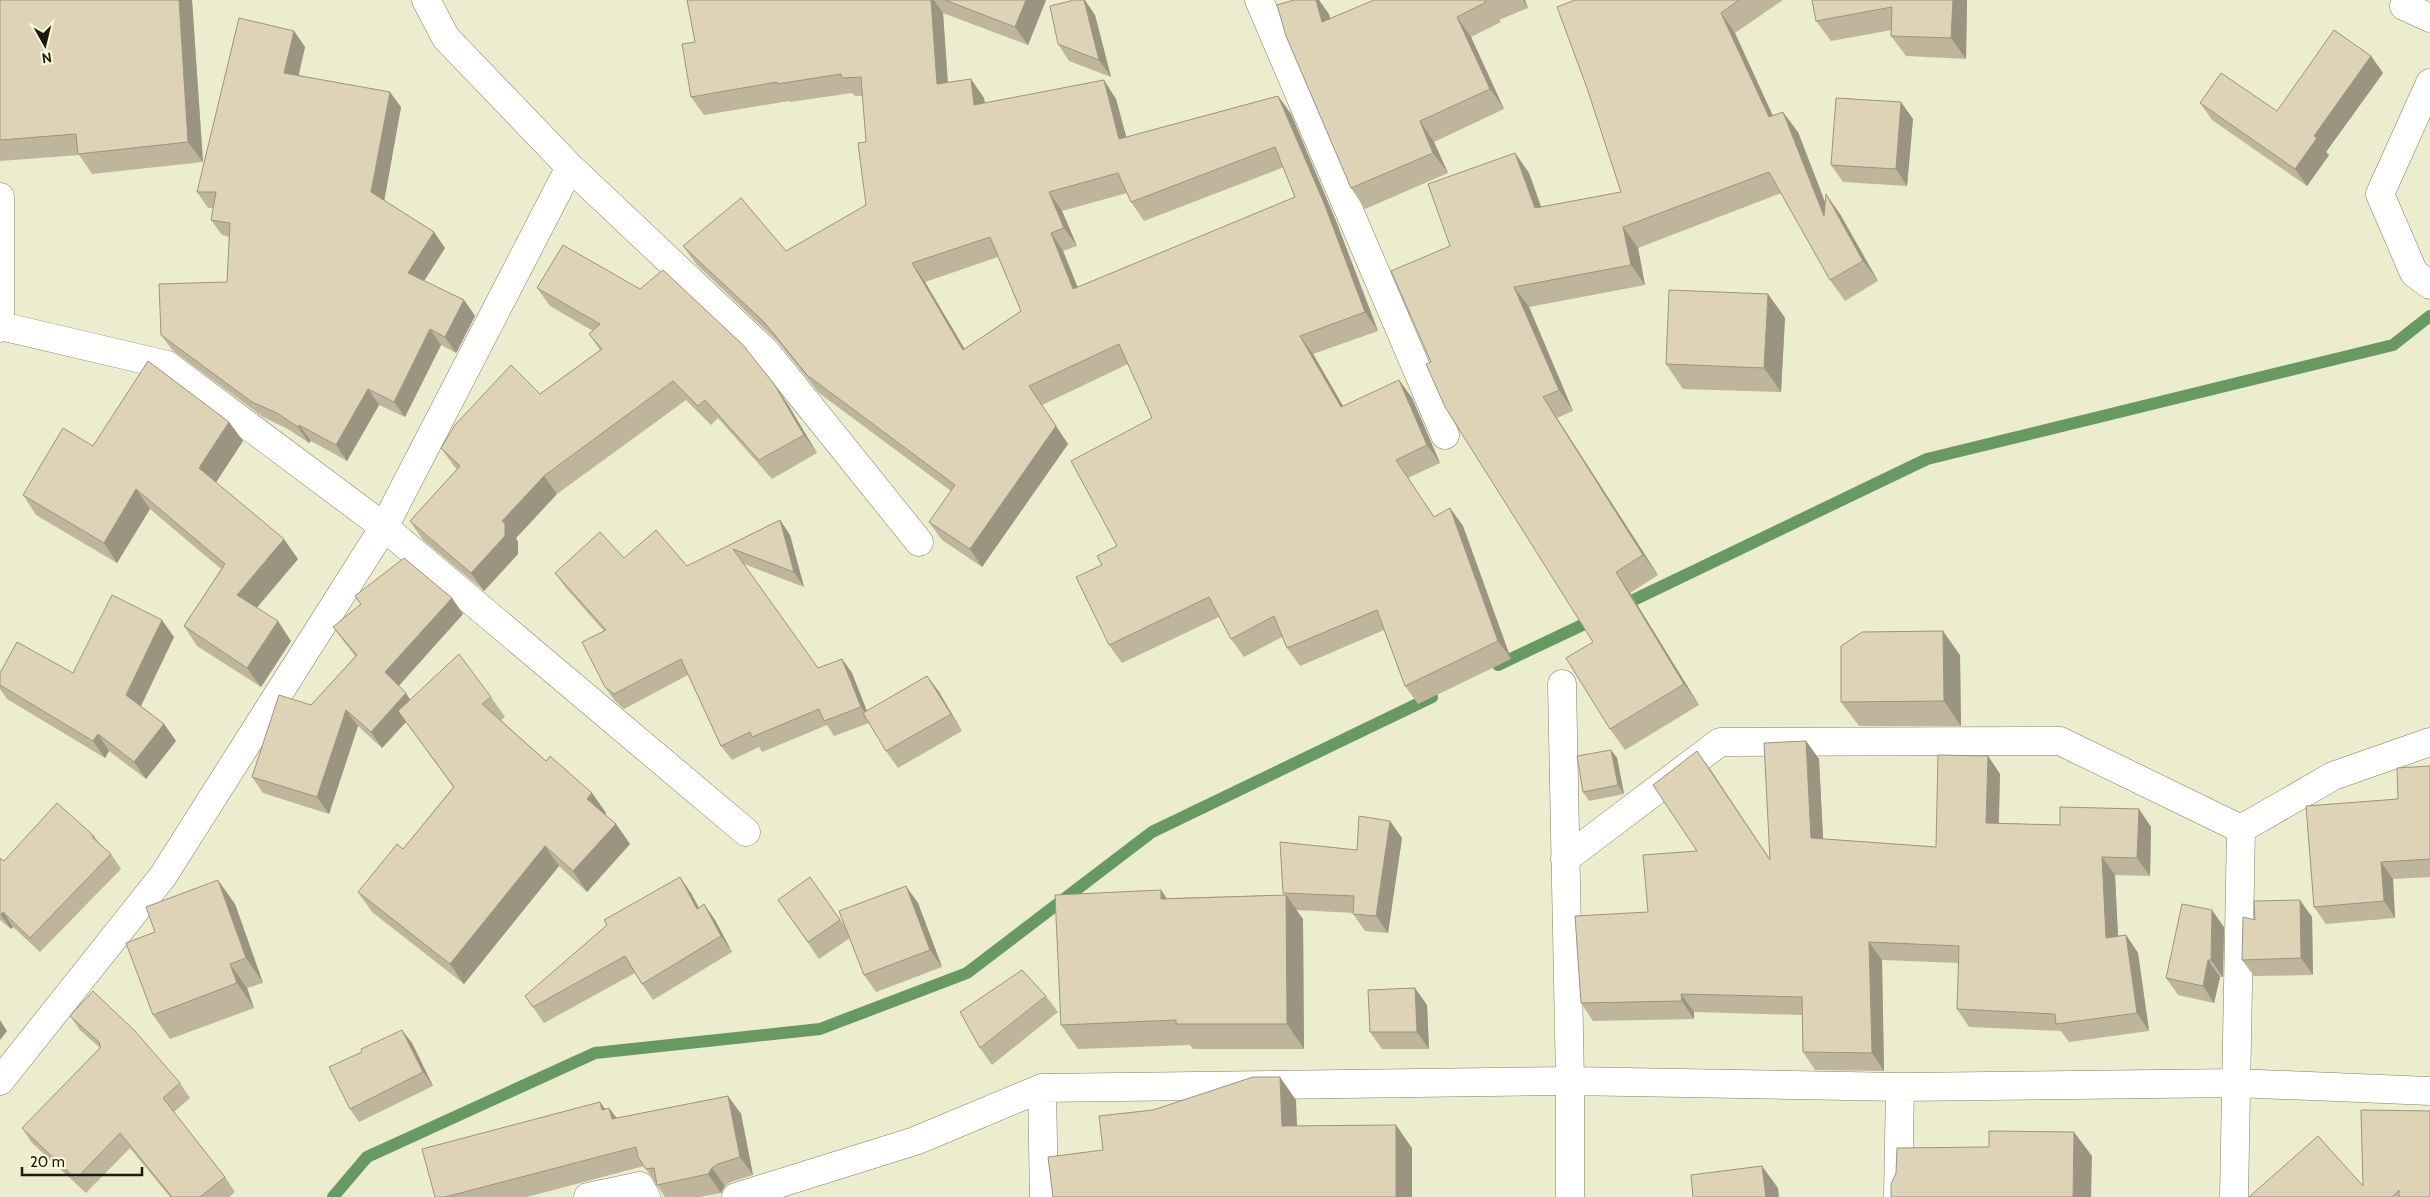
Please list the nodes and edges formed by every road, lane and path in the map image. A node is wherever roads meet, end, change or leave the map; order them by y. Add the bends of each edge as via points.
1 (426, 0) edge
2 (1259, 0) edge
3 (2408, 0) edge
4 (2430, 18) edge
5 (2430, 83) edge
6 (570, 167) junction
7 (0, 197) edge
8 (2430, 284) edge
9 (1, 327) edge
10 (1444, 435) dead end
11 (384, 527) junction
12 (919, 542) dead end
13 (1562, 684) dead end
14 (2430, 742) edge
15 (2241, 829) junction
16 (746, 832) dead end
17 (1565, 859) junction
18 (0, 1081) edge
19 (1570, 1081) junction
20 (2236, 1083) junction
21 (1900, 1087) junction
22 (1042, 1088) junction
23 (2430, 1091) edge
24 (588, 1197) edge
25 (646, 1197) edge
26 (736, 1197) edge
27 (1044, 1197) edge
28 (1570, 1197) edge
29 (1898, 1197) edge
30 (2234, 1197) edge

1 - 6 street via 446,38
2 - 10 street
3 - 4 street via 2404,6
5 - 8 street via 2380,194 2414,274
6 - 11 street
6 - 12 street via 767,353
7 - 9 street
9 - 11 street via 167,365
11 - 16 street
11 - 18 street via 163,876
13 - 17 street
14 - 15 street via 2333,776
15 - 17 street via 2060,741 1720,742
15 - 20 street
17 - 19 street
19 - 21 street
19 - 22 street
19 - 28 street
20 - 21 street
20 - 23 street
20 - 30 street
21 - 29 street
22 - 26 street via 915,1141
22 - 27 street
24 - 25 street via 640,1186

